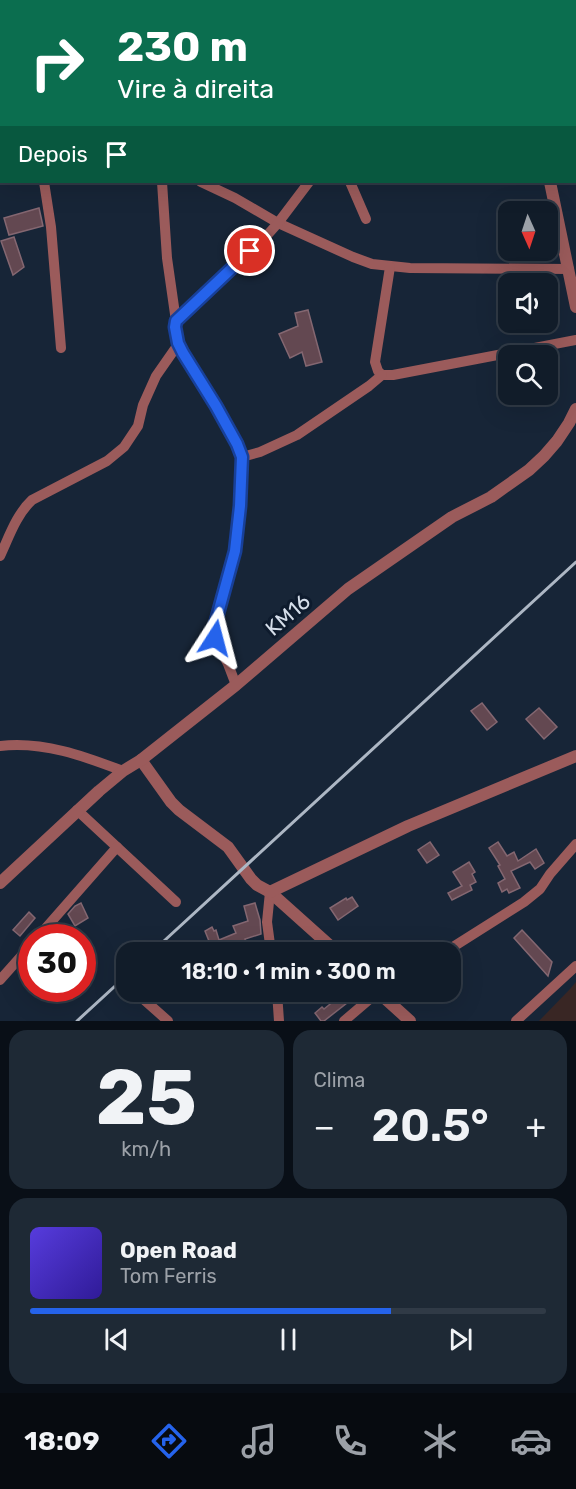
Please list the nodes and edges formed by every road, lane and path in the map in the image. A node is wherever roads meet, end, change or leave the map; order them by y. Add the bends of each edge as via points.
1 (44, 183) edge
2 (162, 183) edge
3 (203, 183) edge
4 (308, 183) edge
5 (350, 183) edge
6 (550, 183) edge
7 (366, 219) dead end
8 (278, 223) junction
9 (390, 267) junction
10 (568, 269) junction
11 (576, 307) edge
12 (176, 321) junction
13 (576, 340) edge
14 (178, 343) junction
15 (61, 348) dead end
16 (382, 375) junction
17 (576, 409) edge
18 (242, 457) junction
19 (0, 556) edge
20 (236, 686) junction
21 (0, 746) edge
22 (576, 756) edge
23 (141, 760) junction
24 (123, 771) junction
25 (77, 810) junction
26 (576, 844) edge
27 (117, 847) junction
28 (0, 883) edge
29 (270, 892) junction
30 (176, 902) dead end
31 (49, 924) edge
32 (270, 942) edge
33 (326, 942) edge
34 (461, 942) edge
35 (18, 960) edge
36 (576, 966) edge
37 (0, 980) edge
38 (147, 1002) edge
39 (278, 1002) edge
40 (366, 1002) edge
41 (389, 1002) edge
42 (168, 1021) edge
43 (279, 1021) edge
44 (344, 1021) edge
45 (410, 1021) edge
46 (516, 1021) edge

1 - 15 street
2 - 12 street
3 - 8 street
4 - 8 street
5 - 7 street
6 - 10 street
8 - 9 street via 353,257
8 - 12 street
9 - 10 street
9 - 16 street via 375,362
10 - 11 street
12 - 14 street
13 - 16 street
14 - 18 street
14 - 19 street via 156,376 138,426 124,447 107,461 32,500 18,518
16 - 18 street via 297,435
17 - 20 street, KM16 via 557,441 529,470 452,517 348,589
18 - 20 street via 235,551 214,628
20 - 23 street, KM16
21 - 24 street via 53,748
22 - 29 street via 408,826
23 - 24 street, KM16
23 - 29 street via 171,802 228,848 251,879
24 - 25 street, KM16
25 - 27 street
25 - 28 street, KM16
26 - 34 street via 540,889
27 - 30 street
27 - 31 street
29 - 32 street
29 - 33 street
35 - 37 street
36 - 46 street
38 - 42 street
39 - 43 street
40 - 44 street
41 - 45 street

